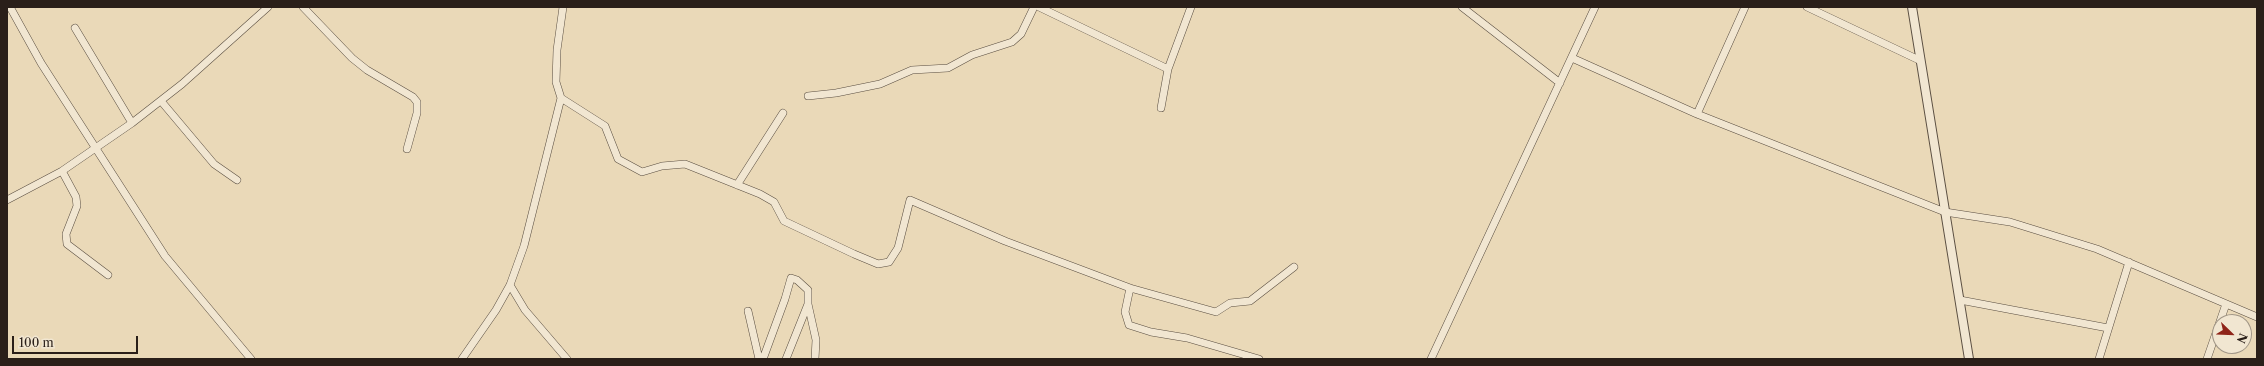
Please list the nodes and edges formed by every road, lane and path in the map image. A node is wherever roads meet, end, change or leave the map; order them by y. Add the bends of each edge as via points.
1 (10, 7) edge
2 (268, 7) edge
3 (304, 7) edge
4 (563, 7) edge
5 (1034, 7) edge
6 (1039, 7) edge
7 (1191, 7) edge
8 (1462, 7) edge
9 (1596, 7) edge
10 (1745, 7) edge
11 (1807, 7) edge
12 (1912, 7) edge
13 (75, 28) dead end
14 (1572, 58) junction
15 (1919, 60) junction
16 (1168, 69) junction
17 (1560, 83) junction
18 (808, 96) dead end
19 (560, 98) junction
20 (161, 101) junction
21 (1162, 108) dead end
22 (783, 113) dead end
23 (1698, 114) junction
24 (132, 122) junction
25 (94, 148) junction
26 (407, 149) dead end
27 (62, 171) junction
28 (237, 180) dead end
29 (737, 185) junction
30 (7, 200) edge
31 (1945, 212) junction
32 (2129, 262) junction
33 (1294, 267) dead end
34 (108, 275) dead end
35 (510, 285) junction
36 (1130, 288) junction
37 (1960, 300) junction
38 (808, 304) junction
39 (2226, 304) junction
40 (748, 311) dead end
41 (2257, 317) edge
42 (2108, 328) junction
43 (251, 359) edge
44 (462, 359) edge
45 (567, 359) edge
46 (759, 359) edge
47 (763, 359) edge
48 (786, 359) edge
49 (815, 359) edge
50 (1259, 359) edge
51 (1431, 359) edge
52 (1969, 359) edge
53 (2099, 359) edge
54 (2207, 359) edge

1 - 25 street via 41,63
2 - 20 street
3 - 26 street via 352,58 417,102 417,113
4 - 19 street via 557,50 556,82
5 - 18 street via 1021,34 1012,42 972,55 948,68 912,70 880,84
6 - 16 street
7 - 16 street
8 - 17 street
9 - 14 street
10 - 23 street
11 - 15 street
12 - 15 street
13 - 24 street
14 - 17 street
14 - 23 street
15 - 31 street
16 - 21 street
17 - 51 street
19 - 29 street via 605,126 618,159 642,172 662,166 685,164
19 - 35 street via 524,246
20 - 24 street
20 - 28 street via 214,164
22 - 29 street
23 - 31 street
24 - 25 street
25 - 27 street
25 - 43 street via 165,256
27 - 30 street
27 - 34 street via 76,197 77,206 66,234 67,244
29 - 36 street via 774,202 784,221 878,264 889,262 898,248 910,200 1005,241
31 - 32 street via 2010,222 2097,248
31 - 37 street
32 - 39 street
32 - 42 street
33 - 36 street via 1250,301 1230,303 1216,312
35 - 44 street via 488,324
35 - 45 street via 525,310
36 - 50 street via 1125,312 1129,325 1151,332 1187,338
37 - 42 street
37 - 52 street
38 - 47 street via 808,290 791,278
38 - 48 street
38 - 49 street via 816,340
39 - 41 street
39 - 54 street
40 - 46 street
42 - 53 street

